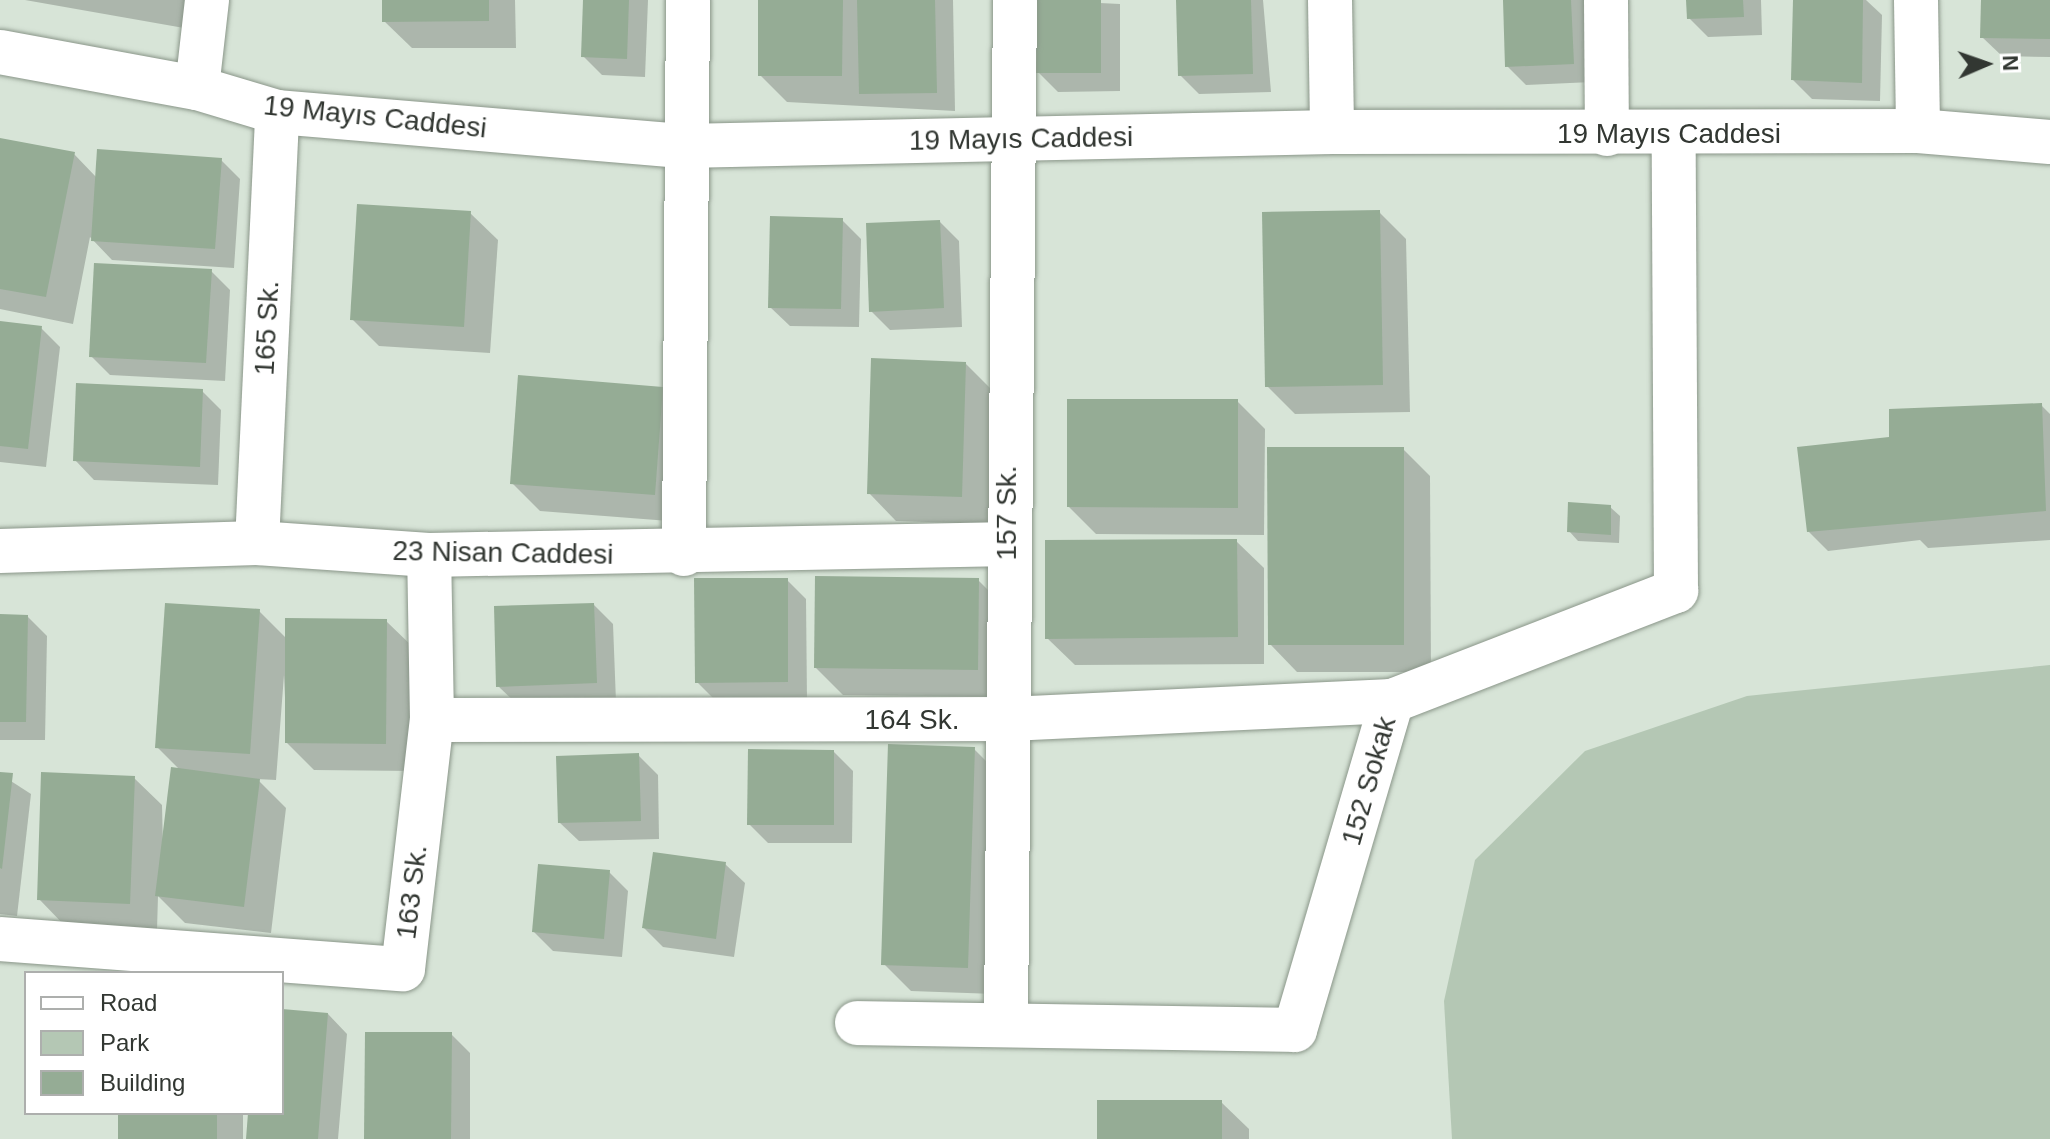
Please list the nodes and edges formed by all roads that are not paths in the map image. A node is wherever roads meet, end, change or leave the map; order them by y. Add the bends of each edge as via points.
1 (207, 0) edge
2 (688, 0) edge
3 (1015, 0) edge
4 (1330, 0) edge
5 (1606, 0) edge
6 (1916, 0) edge
7 (0, 52) edge
8 (197, 88) junction
9 (277, 112) junction
10 (1918, 131) junction
11 (1332, 132) junction
12 (1607, 134) junction
13 (1674, 137) junction
14 (1013, 139) junction
15 (2050, 142) edge
16 (684, 146) junction
17 (257, 543) junction
18 (1006, 544) junction
19 (0, 551) edge
20 (684, 554) junction
21 (429, 555) junction
22 (1392, 701) junction
23 (1009, 719) junction
24 (432, 720) junction
25 (0, 939) edge
26 (857, 1023) dead end
27 (1006, 1025) junction

1 - 8 street
2 - 16 street
3 - 14 street, 157 Sk.
4 - 11 street
5 - 12 street
6 - 10 street
7 - 8 street, 19 Mayıs Caddesi
8 - 9 street, 19 Mayıs Caddesi
9 - 16 street, 19 Mayıs Caddesi
9 - 17 street, 165 Sk.
10 - 13 street, 19 Mayıs Caddesi
10 - 15 street, 19 Mayıs Caddesi
11 - 12 street, 19 Mayıs Caddesi
11 - 14 street, 19 Mayıs Caddesi
12 - 13 street, 19 Mayıs Caddesi
13 - 22 street, 152 Sokak via 1676,591
14 - 16 street, 19 Mayıs Caddesi
14 - 18 street, 157 Sk.
16 - 20 street
17 - 19 street, 23 Nisan Caddesi
17 - 21 street, 23 Nisan Caddesi
18 - 20 street, 23 Nisan Caddesi
18 - 23 street, 157 Sk.
20 - 21 street, 23 Nisan Caddesi
21 - 24 street, 163 Sk.
22 - 23 street, 164 Sk.
22 - 27 street, 152 Sokak via 1295,1030
23 - 24 street, 164 Sk.
23 - 27 street, 157 Sk.
24 - 25 street, 163 Sk. via 403,969
26 - 27 street, 152 Sokak

